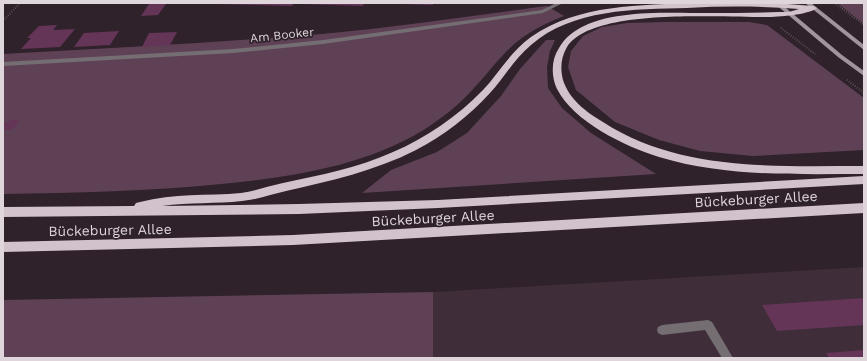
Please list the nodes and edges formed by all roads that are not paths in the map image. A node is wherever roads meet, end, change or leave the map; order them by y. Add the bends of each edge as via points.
1 (560, 3) edge
2 (777, 4) edge
3 (810, 5) edge
4 (789, 14) junction
5 (864, 48) edge
6 (3, 64) edge
7 (864, 74) edge
8 (864, 170) edge
9 (864, 180) edge
10 (864, 208) edge
11 (117, 211) junction
12 (3, 212) edge
13 (3, 248) edge
14 (662, 330) dead end
15 (728, 358) edge

1 - 6 street, Am Booker via 543,11 323,42 233,51
2 - 3 highway
2 - 4 main road
2 - 11 highway via 632,8 600,12 570,20 533,39 467,110 411,148 329,177 244,196 166,200
3 - 4 highway
3 - 5 main road
4 - 7 main road
4 - 8 highway via 647,16 619,18 594,25 575,34 566,42 557,60 559,82 564,93 595,122 661,154 700,163 762,170
9 - 11 highway, Bückeburger Allee via 438,204
10 - 13 highway, Bückeburger Allee via 293,240
11 - 12 highway, Bückeburger Allee
14 - 15 street via 708,325

